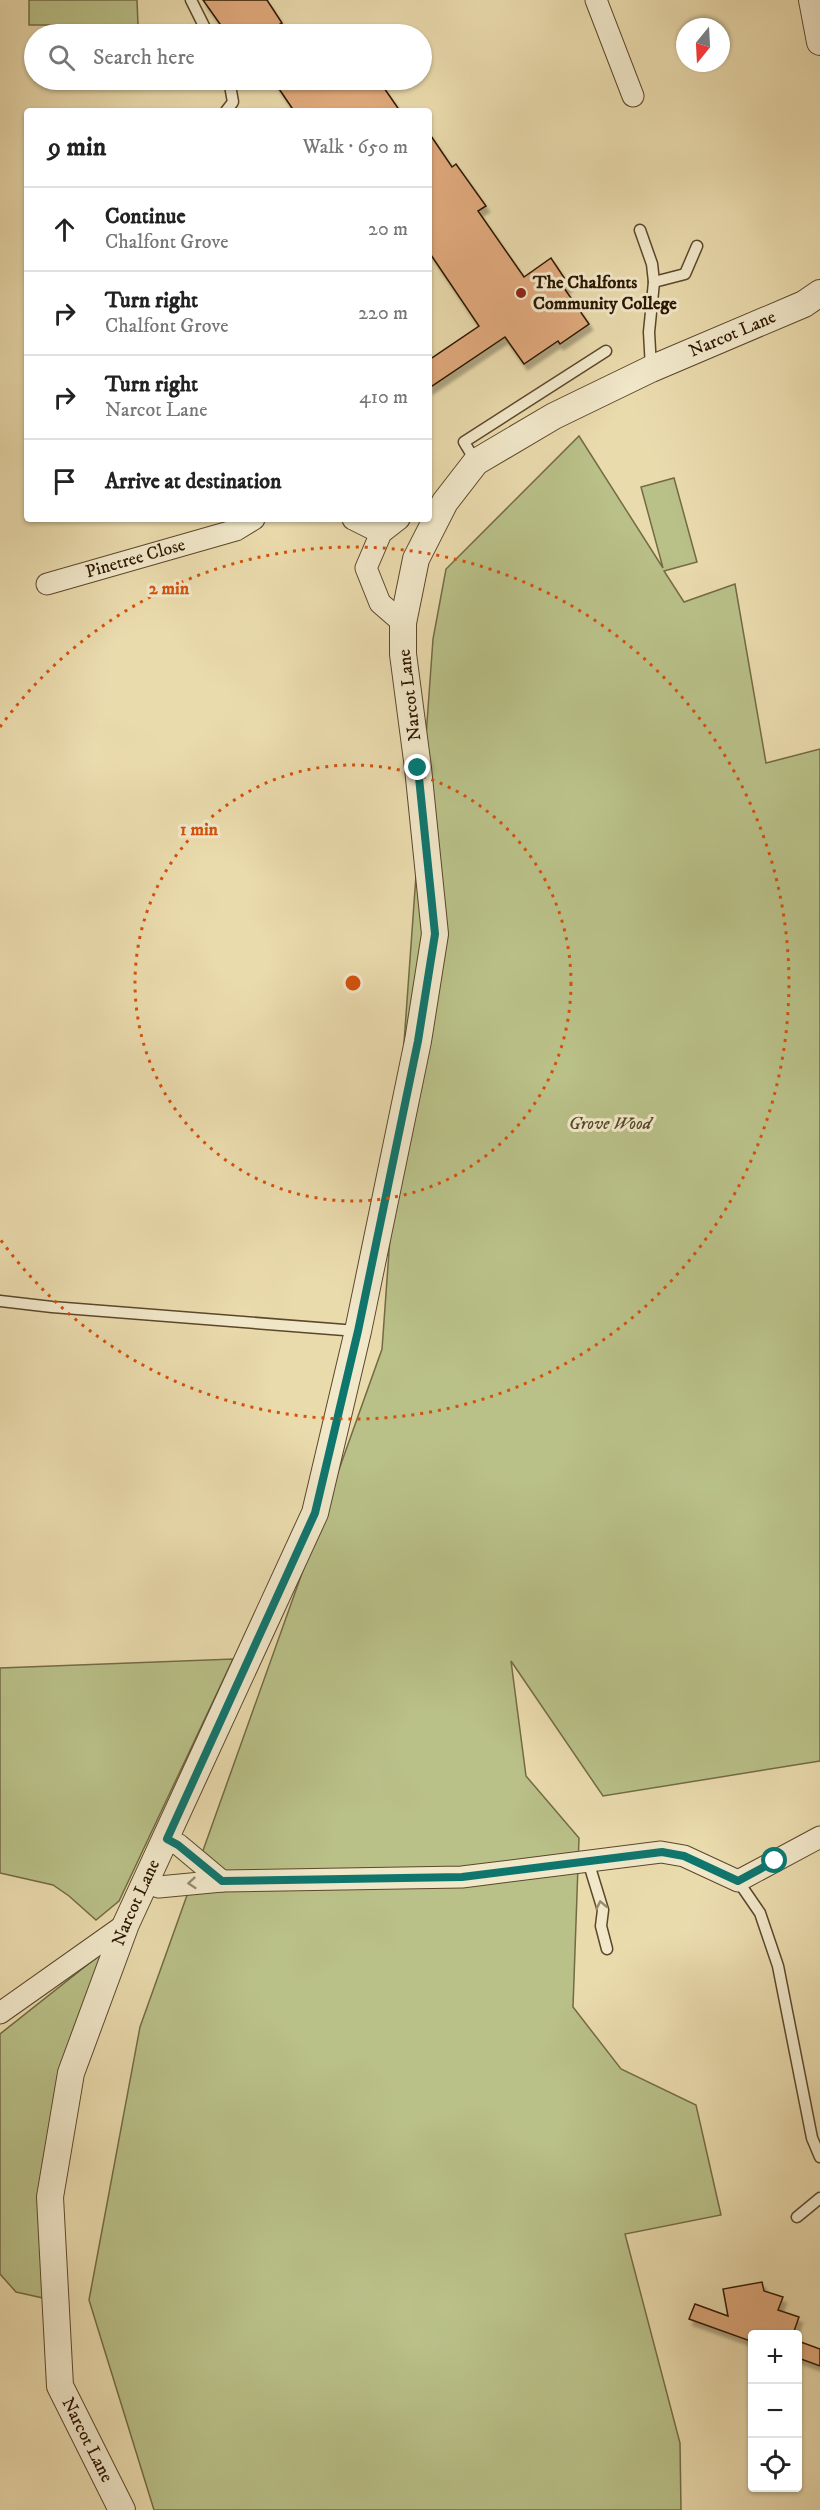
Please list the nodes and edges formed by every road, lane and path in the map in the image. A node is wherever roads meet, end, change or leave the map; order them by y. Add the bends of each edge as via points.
1 (191, 0) edge
2 (596, 0) edge
3 (812, 0) edge
4 (203, 24) edge
5 (820, 42) edge
6 (231, 90) edge
7 (633, 96) dead end
8 (228, 108) edge
9 (640, 230) dead end
10 (697, 246) dead end
11 (654, 282) junction
12 (820, 293) edge
13 (606, 351) dead end
14 (651, 369) junction
15 (477, 462) junction
16 (437, 504) edge
17 (249, 522) edge
18 (359, 522) edge
19 (395, 522) edge
20 (430, 522) edge
21 (381, 533) junction
22 (47, 584) dead end
23 (403, 623) junction
24 (0, 1301) edge
25 (358, 1331) junction
26 (820, 1837) edge
27 (167, 1839) junction
28 (588, 1861) junction
29 (222, 1881) junction
30 (738, 1881) junction
31 (147, 1882) junction
32 (126, 1924) junction
33 (607, 1949) dead end
34 (0, 2013) edge
35 (820, 2157) edge
36 (820, 2198) edge
37 (797, 2217) dead end
38 (122, 2510) edge

1 - 4 lane
2 - 7 street
3 - 5 street
6 - 8 lane via 233,102
9 - 11 lane
10 - 11 lane via 685,274
11 - 14 lane via 649,332
12 - 14 street, Narcot Lane via 804,304
13 - 15 lane via 464,442
14 - 15 street, Narcot Lane via 554,416
15 - 16 street, Narcot Lane
17 - 22 street, Pinetree Close via 236,530
18 - 21 street
19 - 21 street
20 - 23 street, Narcot Lane via 416,559
21 - 23 street via 366,568 380,603
23 - 25 street, Narcot Lane via 404,668 435,934 418,1041
24 - 25 lane
25 - 27 street, Narcot Lane via 315,1513
26 - 30 street
27 - 29 street
27 - 31 street, Narcot Lane
28 - 29 street via 462,1877
28 - 30 street via 662,1852 684,1856
33 -> 28 lane via 601,1926 603,1910
29 -> 31 street via 159,1887
30 - 35 lane via 760,1912 773,1949 812,2138
31 - 32 street, Narcot Lane
32 - 34 street
32 - 38 street, Narcot Lane via 71,2073 50,2197 60,2386
36 - 37 lane

